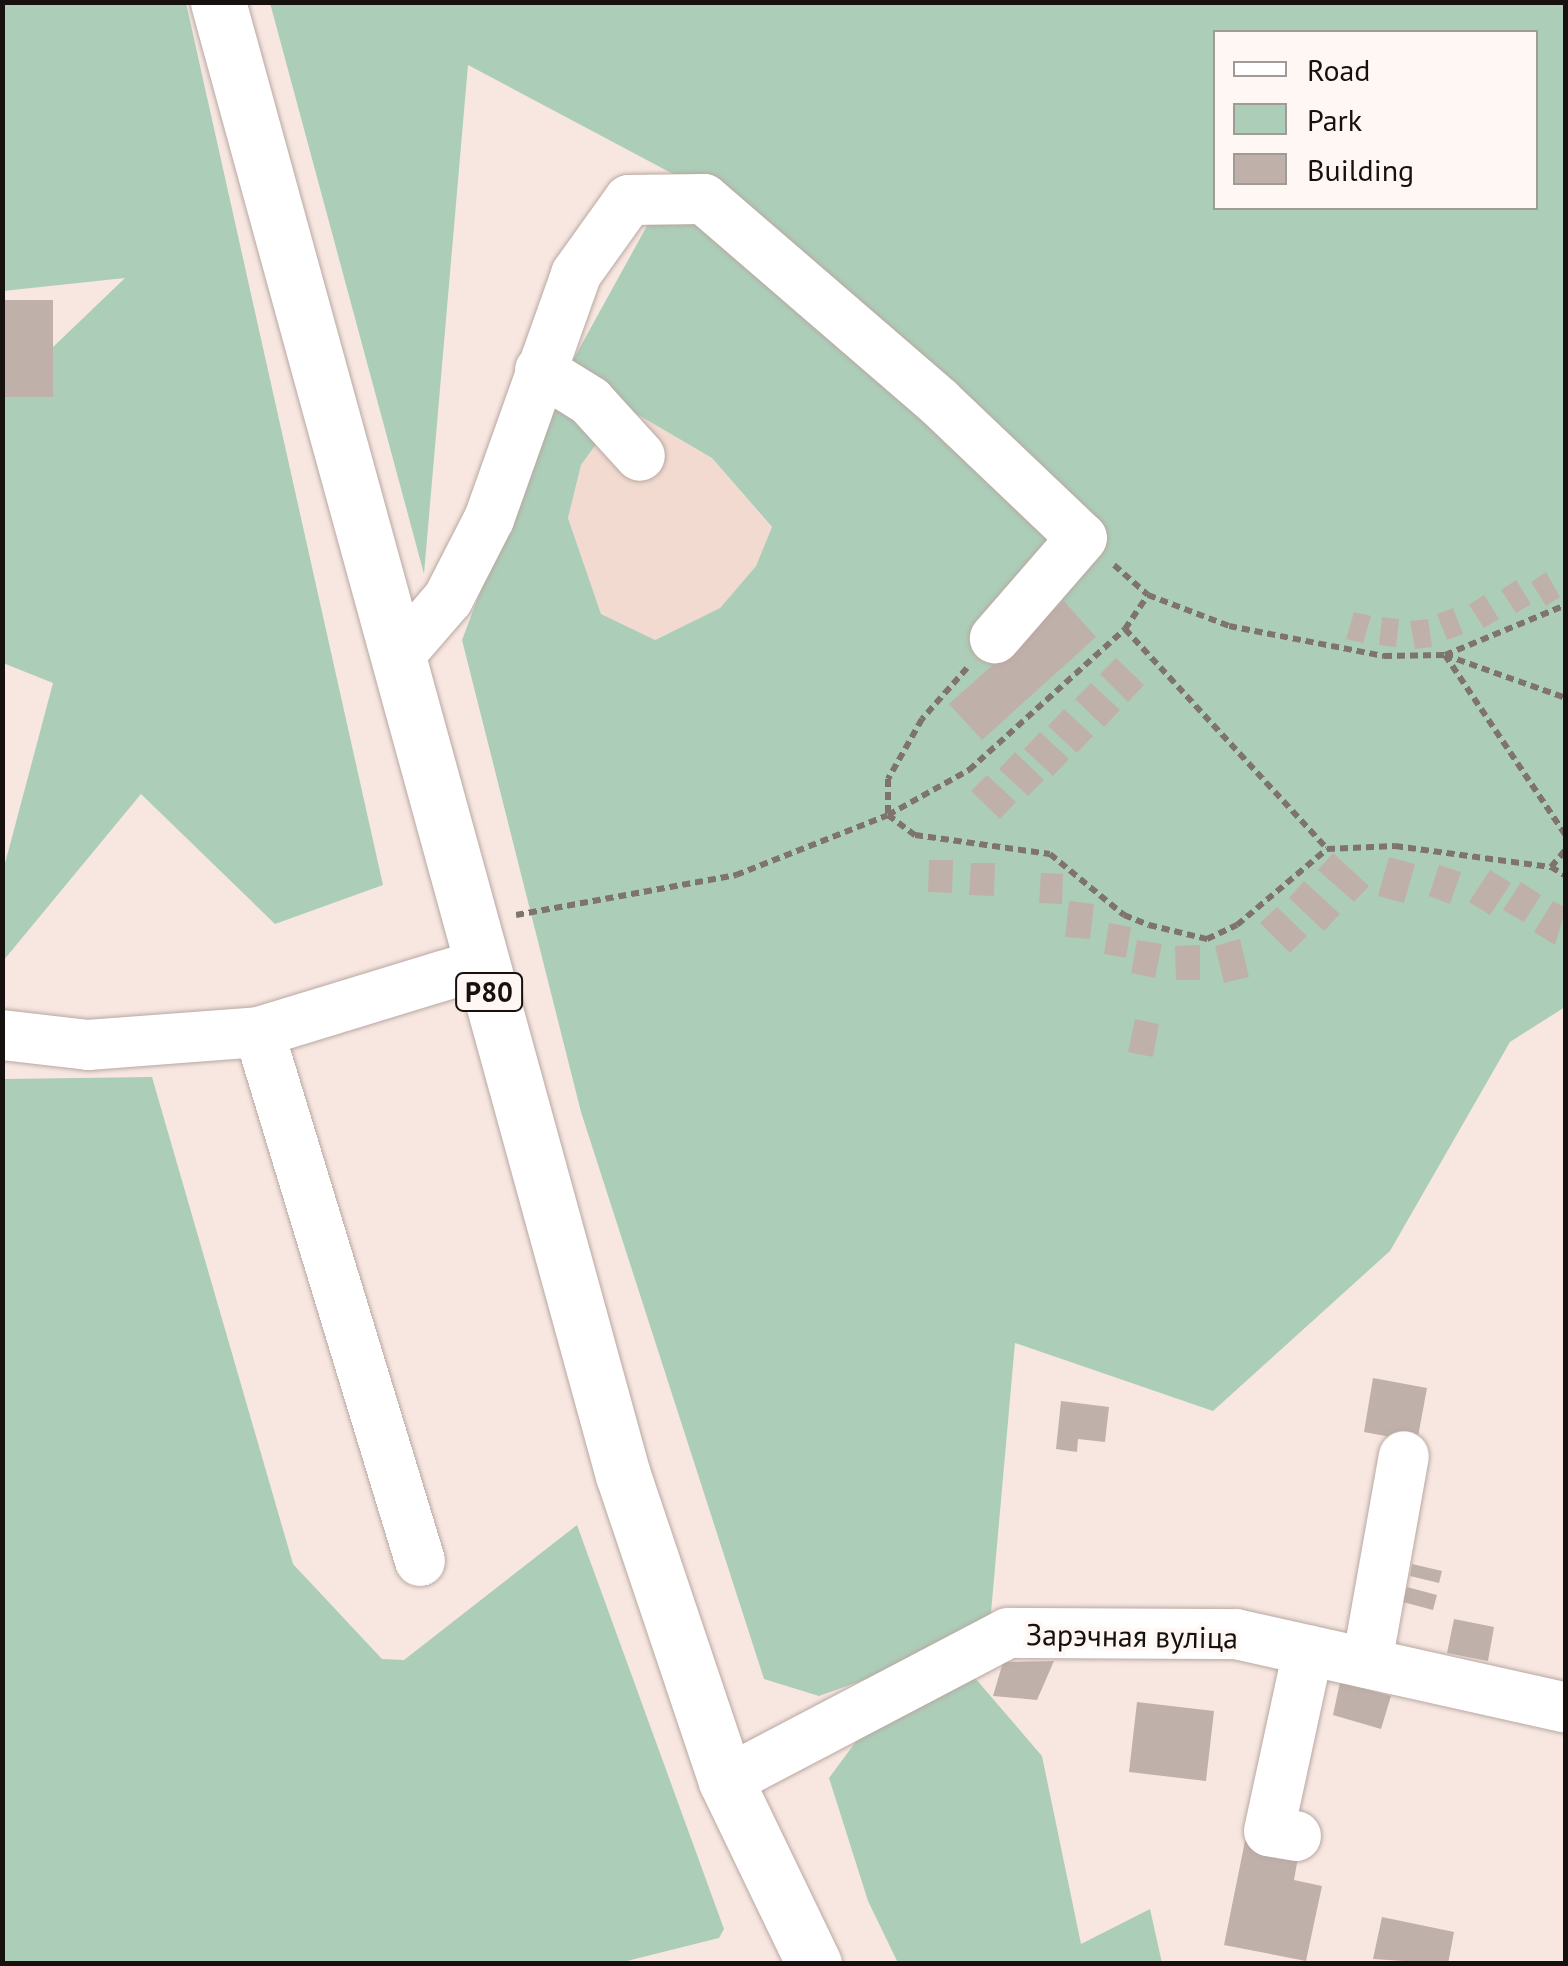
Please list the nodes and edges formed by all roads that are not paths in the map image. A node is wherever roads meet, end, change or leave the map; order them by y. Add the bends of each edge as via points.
1 (218, 2) edge
2 (540, 370) junction
3 (640, 456) dead end
4 (995, 638) road end
5 (397, 658) junction
6 (476, 944) junction
7 (259, 1032) junction
8 (2, 1035) edge
9 (1404, 1456) dead end
10 (420, 1560) dead end
11 (1308, 1650) junction
12 (1367, 1663) junction
13 (1566, 1708) edge
14 (726, 1781) junction
15 (1296, 1836) dead end
16 (814, 1964) edge

1 - 5 main road, Р80
2 - 3 street via 590,401
2 - 4 street via 576,274 630,200 704,199 953,414 1082,538
2 - 5 street via 489,519 448,599
5 - 6 main road, Р80
6 - 7 street
6 - 14 main road, Р80 via 623,1475
7 - 8 street via 88,1046
7 - 10 street
9 - 12 street
11 - 12 street, Зарэчная вуліца
11 - 14 street, Зарэчная вуліца via 1236,1634 1008,1633
11 - 15 street via 1268,1832
12 - 13 street, Зарэчная вуліца
14 - 16 main road, Р80

